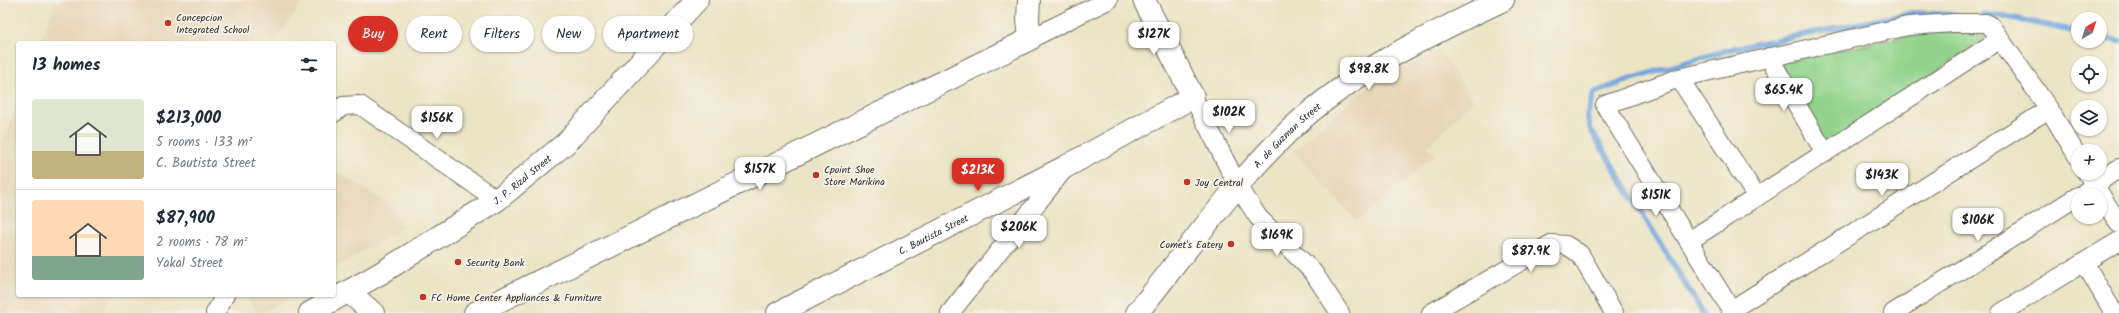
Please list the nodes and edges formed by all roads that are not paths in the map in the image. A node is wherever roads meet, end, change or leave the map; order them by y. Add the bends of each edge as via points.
1 (1029, 0) edge
2 (1108, 0) edge
3 (1144, 0) edge
4 (1503, 0) edge
5 (691, 2) edge
6 (1030, 39) junction
7 (2000, 39) junction
8 (1769, 57) junction
9 (1679, 78) junction
10 (1193, 97) junction
11 (2049, 109) junction
12 (336, 111) edge
13 (2071, 145) edge
14 (1825, 153) junction
15 (1066, 167) junction
16 (2119, 168) edge
17 (2107, 173) edge
18 (2092, 180) edge
19 (1238, 186) junction
20 (1757, 197) junction
21 (497, 200) junction
22 (2071, 201) edge
23 (2119, 224) edge
24 (1689, 241) junction
25 (2119, 241) edge
26 (2084, 262) junction
27 (349, 292) junction
28 (224, 297) edge
29 (1437, 312) edge
30 (1732, 312) edge
31 (215, 313) edge
32 (310, 313) edge
33 (373, 313) edge
34 (475, 313) edge
35 (778, 313) edge
36 (950, 313) edge
37 (1137, 313) edge
38 (1340, 313) edge
39 (1614, 313) edge
40 (1893, 313) edge
41 (2001, 313) edge
42 (2114, 313) edge

1 - 6 street
2 - 6 street
3 - 10 street
4 - 19 street, A. de Guzman Street via 1441,29 1355,80 1293,128
5 - 21 street, J. P. Rizal Street via 566,143
6 - 34 street
7 - 8 street via 1986,23 1953,22 1908,26
7 - 11 street
7 - 14 street
8 - 9 street
8 - 14 street
9 - 20 street
9 - 24 street via 1605,105
10 - 15 street, C. Bautista Street
10 - 19 street
11 - 13 street
11 - 30 street
12 - 21 street via 343,106 360,105
14 - 20 street
15 - 35 street, C. Bautista Street
15 - 36 street
16 - 17 street
18 - 23 street
19 - 37 street, A. de Guzman Street
19 - 38 street via 1258,217 1313,272
20 - 24 street
21 - 27 street, J. P. Rizal Street
22 - 40 street
24 - 30 street
25 - 26 street
26 - 41 street
26 - 42 street
27 - 32 street, J. P. Rizal Street
27 - 33 street
28 - 31 street
29 - 39 street via 1551,244 1566,245 1580,254

